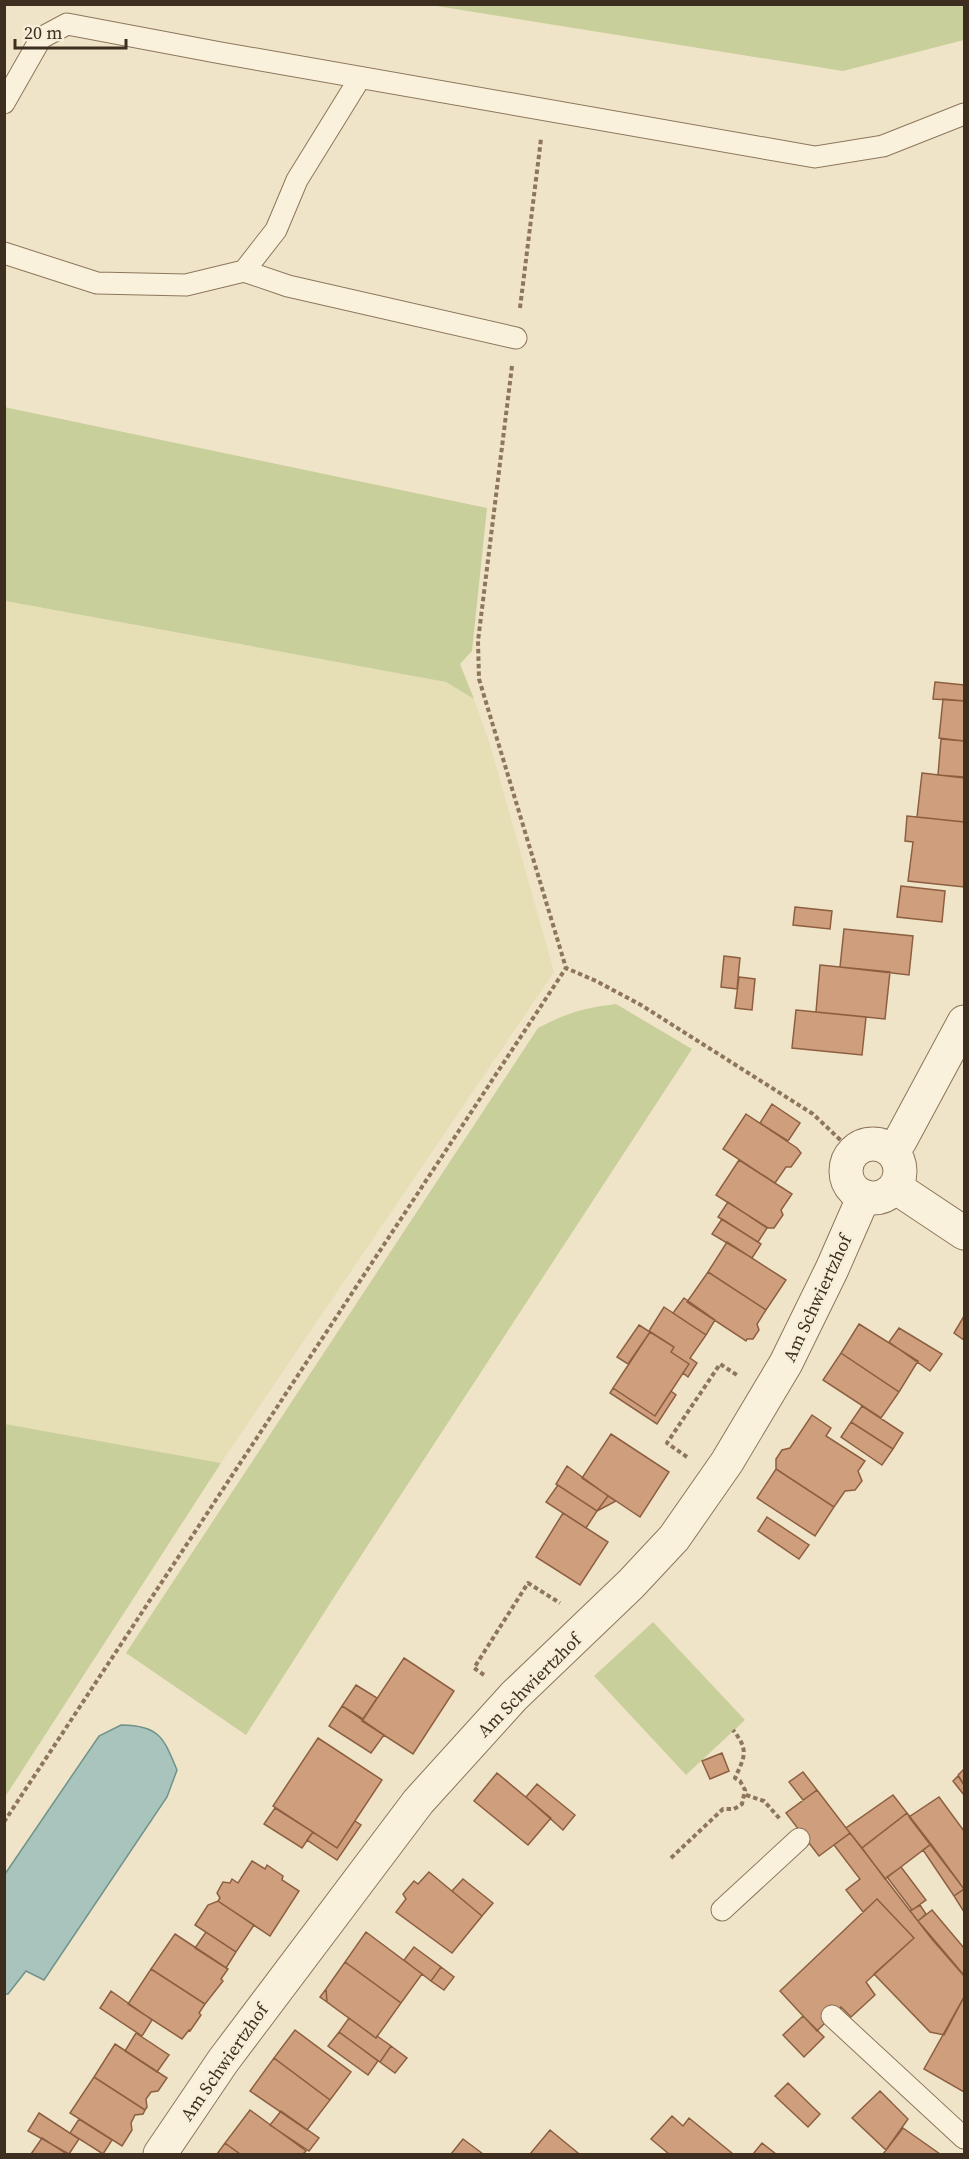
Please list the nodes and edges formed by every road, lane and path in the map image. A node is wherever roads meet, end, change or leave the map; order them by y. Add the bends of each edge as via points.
1 (360, 78) junction
2 (4, 103) edge
3 (545, 111) junction
4 (964, 114) edge
5 (4, 253) edge
6 (244, 271) junction
7 (516, 338) junction
8 (566, 968) junction
9 (964, 1022) edge
10 (891, 1150) junction
11 (853, 1152) junction
12 (895, 1187) junction
13 (864, 1196) junction
14 (964, 1233) edge
15 (767, 1396) junction
16 (717, 1477) junction
17 (591, 1622) junction
18 (514, 1696) junction
19 (733, 1730) dead end
20 (745, 1795) junction
21 (778, 1816) dead end
22 (4, 1822) edge
23 (799, 1839) dead end
24 (671, 1858) dead end
25 (722, 1910) dead end
26 (832, 2016) dead end
27 (964, 2138) edge
28 (160, 2154) edge

1 - 2 lane via 67,24 41,38
1 - 3 lane
1 - 6 lane via 297,180 276,230
3 - 4 lane via 815,157 882,146
3 - 7 path
5 - 6 lane via 97,283 186,285
6 - 7 lane via 288,286
7 - 8 path via 478,641 479,679
8 - 11 path via 641,1005 813,1114
8 - 22 path
9 - 10 street via 900,1141
10 - 11 street via 872,1143
10 - 12 street via 899,1161 901,1175
11 - 13 street via 846,1171 848,1182
12 - 13 street via 881,1197
12 - 14 street
13 - 15 street, Am Schwiertzhof via 832,1269
15 - 16 street, Am Schwiertzhof
15 - 16 path via 720,1364 667,1443
16 - 17 street, Am Schwiertzhof via 674,1538
17 - 18 street, Am Schwiertzhof
17 - 18 path via 528,1583 474,1668
18 - 28 street, Am Schwiertzhof via 418,1802 223,2061
19 - 20 path via 745,1753 735,1778 743,1785
20 - 21 path via 764,1801
20 - 24 path via 742,1804 723,1809
23 - 25 lane
26 - 27 lane

